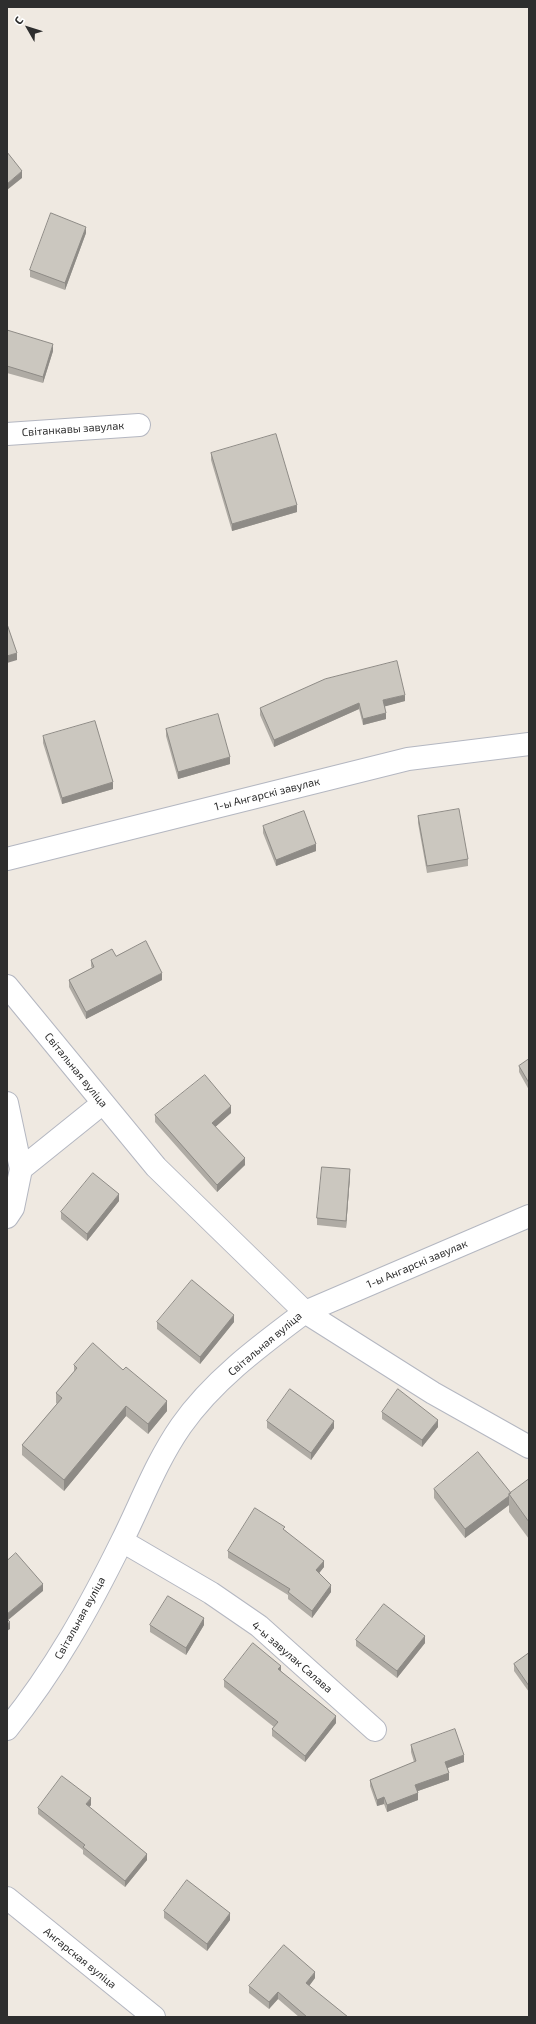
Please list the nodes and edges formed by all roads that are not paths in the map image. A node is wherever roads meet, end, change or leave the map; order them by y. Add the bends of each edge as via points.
1 (139, 425) dead end
2 (7, 434) edge
3 (529, 744) edge
4 (7, 859) edge
5 (7, 986) edge
6 (7, 1103) edge
7 (103, 1103) junction
8 (21, 1169) junction
9 (529, 1216) edge
10 (7, 1217) edge
11 (305, 1312) junction
12 (529, 1447) edge
13 (122, 1541) junction
14 (7, 1729) edge
15 (375, 1730) dead end
16 (7, 1898) edge
17 (154, 2017) edge

1 - 2 street, Світанкавы завулак
3 - 4 street, 1-ы Ангарскі завулак via 408,758
5 - 7 street, Світальная вуліца
6 - 8 street
7 - 8 street
7 - 11 street, Світальная вуліца via 156,1167
8 - 10 street via 13,1208
9 - 11 street, 1-ы Ангарскі завулак
11 - 12 street via 433,1393
11 - 13 street, Світальная вуліца via 260,1346 197,1405 169,1445
13 - 14 street, Світальная вуліца via 64,1651
13 - 15 street, 4-ы завулак Салава via 211,1593 259,1626
16 - 17 street, Ангарская вуліца

